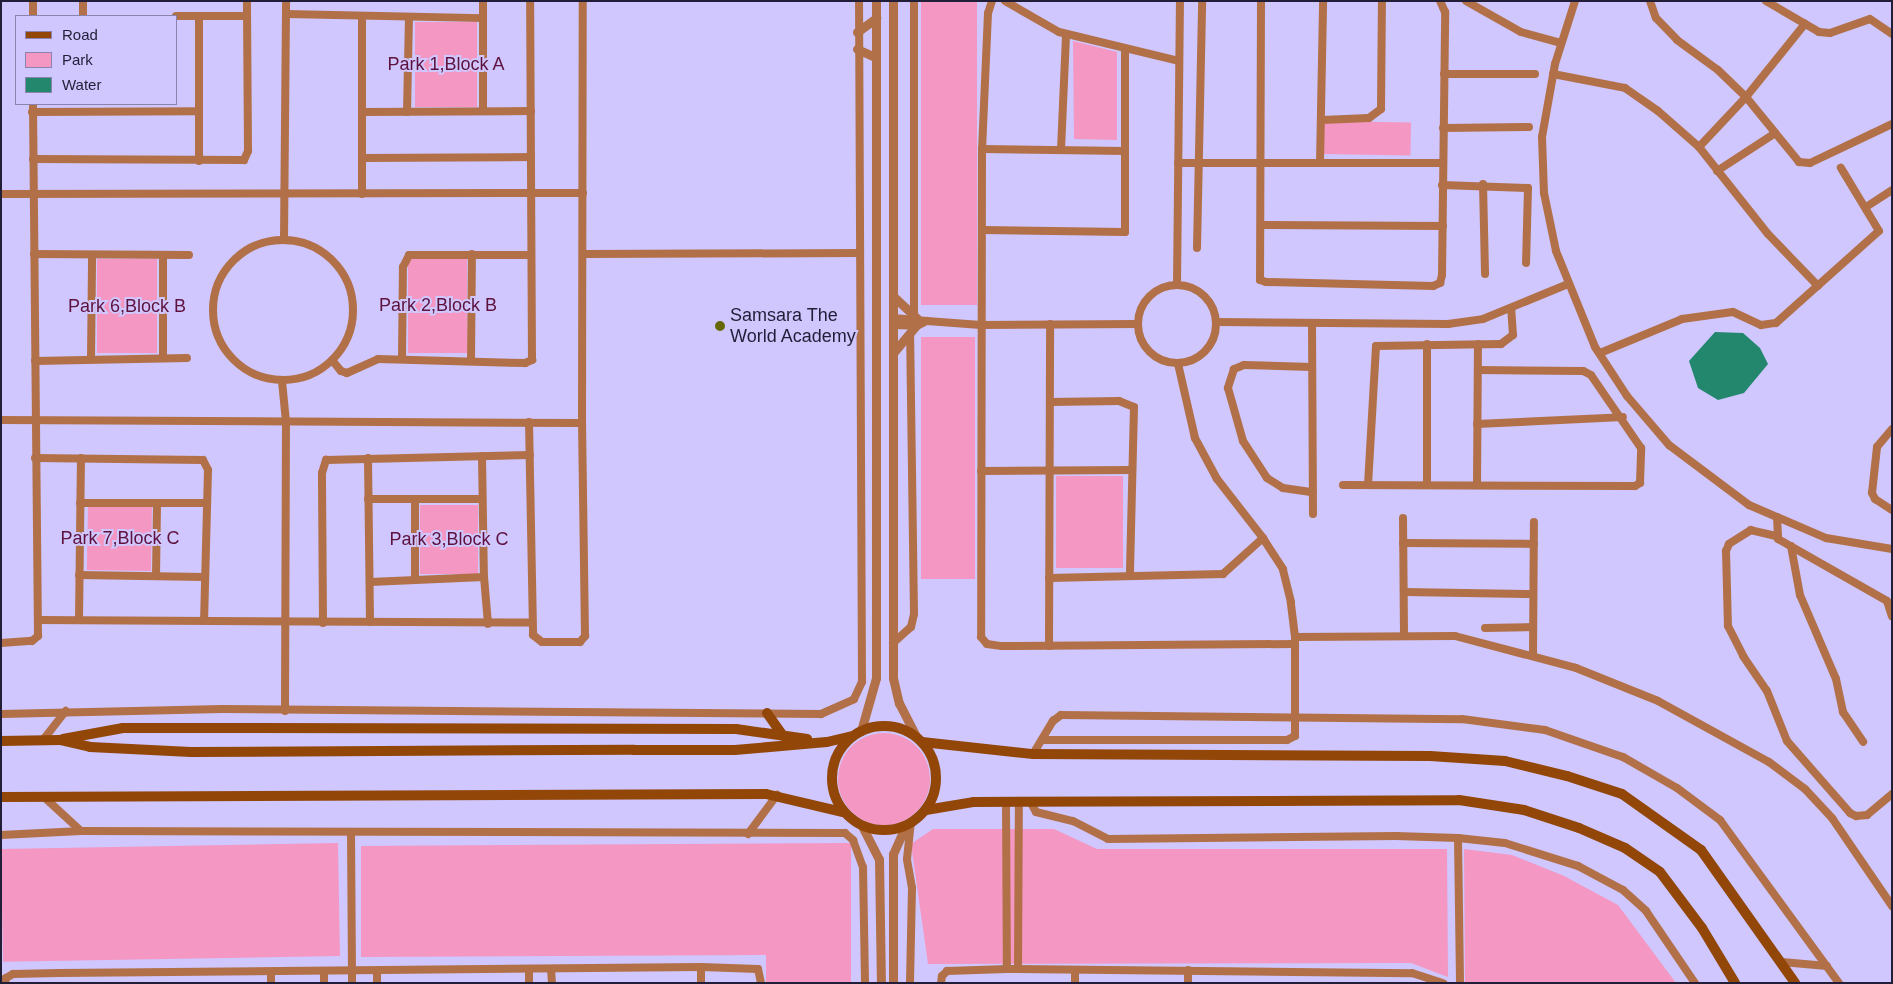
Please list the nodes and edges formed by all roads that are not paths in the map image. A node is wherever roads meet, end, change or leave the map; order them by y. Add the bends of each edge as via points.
1 (33, 1) edge
2 (83, 1) edge
3 (247, 1) edge
4 (286, 1) edge
5 (483, 1) edge
6 (530, 1) edge
7 (583, 1) edge
8 (858, 1) edge
9 (876, 1) edge
10 (893, 1) edge
11 (914, 1) edge
12 (992, 1) edge
13 (1005, 1) edge
14 (1180, 1) edge
15 (1202, 1) edge
16 (1261, 1) edge
17 (1323, 1) edge
18 (1382, 1) edge
19 (1440, 1) edge
20 (1466, 1) edge
21 (1575, 1) edge
22 (1650, 1) edge
23 (1766, 1) edge
24 (1785, 1) edge
25 (1778, 8) junction
26 (286, 14) junction
27 (33, 15) edge
28 (83, 15) edge
29 (178, 16) edge
30 (199, 16) junction
31 (246, 16) junction
32 (362, 16) junction
33 (409, 17) junction
34 (482, 18) junction
35 (876, 18) junction
36 (1805, 24) junction
37 (857, 32) junction
38 (1066, 34) junction
39 (1892, 34) edge
40 (1561, 43) junction
41 (857, 48) junction
42 (1125, 50) junction
43 (875, 57) junction
44 (1179, 61) junction
45 (1444, 74) junction
46 (1535, 74) dead end
47 (1553, 74) junction
48 (1746, 97) junction
49 (32, 108) edge
50 (81, 108) edge
51 (153, 108) edge
52 (198, 111) junction
53 (483, 111) junction
54 (531, 111) junction
55 (362, 112) junction
56 (407, 112) junction
57 (1322, 120) junction
58 (1892, 124) edge
59 (1529, 127) dead end
60 (1443, 128) junction
61 (1774, 134) junction
62 (1699, 147) junction
63 (982, 149) junction
64 (1062, 150) junction
65 (1125, 151) junction
66 (531, 157) junction
67 (362, 158) junction
68 (33, 159) junction
69 (198, 161) junction
70 (1178, 163) junction
71 (1196, 163) junction
72 (1320, 163) junction
73 (1442, 163) junction
74 (1261, 164) junction
75 (1841, 168) dead end
76 (1716, 171) junction
77 (1484, 184) junction
78 (1442, 185) junction
79 (1892, 190) edge
80 (531, 193) junction
81 (583, 193) junction
82 (1, 194) edge
83 (34, 194) junction
84 (362, 194) junction
85 (284, 195) junction
86 (1866, 207) junction
87 (1261, 225) junction
88 (1443, 226) junction
89 (982, 230) junction
90 (284, 239) junction
91 (1197, 248) dead end
92 (858, 253) junction
93 (34, 254) junction
94 (472, 254) junction
95 (584, 254) junction
96 (92, 255) junction
97 (163, 255) junction
98 (189, 255) dead end
99 (531, 255) junction
100 (1526, 263) dead end
101 (1485, 274) dead end
102 (1177, 284) junction
103 (1568, 284) junction
104 (1818, 286) junction
105 (893, 296) junction
106 (1512, 308) junction
107 (916, 319) junction
108 (893, 321) junction
109 (1217, 322) junction
110 (1050, 324) junction
111 (1137, 324) junction
112 (1312, 324) junction
113 (981, 325) junction
114 (910, 336) junction
115 (1427, 344) junction
116 (1478, 344) junction
117 (893, 353) junction
118 (1600, 353) junction
119 (163, 358) junction
120 (187, 358) dead end
121 (402, 358) junction
122 (91, 359) junction
123 (35, 360) junction
124 (332, 360) junction
125 (471, 360) junction
126 (1178, 364) junction
127 (1312, 367) junction
128 (1478, 370) junction
129 (282, 380) junction
130 (1050, 402) junction
131 (1623, 417) junction
132 (35, 419) junction
133 (1, 420) edge
134 (286, 422) junction
135 (529, 422) junction
136 (582, 423) junction
137 (1478, 424) junction
138 (1892, 429) edge
139 (530, 455) junction
140 (482, 456) junction
141 (35, 458) junction
142 (81, 458) junction
143 (368, 458) junction
144 (1050, 470) junction
145 (1131, 470) junction
146 (981, 471) junction
147 (1477, 484) junction
148 (1343, 485) dead end
149 (1368, 485) junction
150 (1427, 485) junction
151 (1313, 492) junction
152 (368, 499) junction
153 (415, 499) junction
154 (482, 499) junction
155 (80, 503) junction
156 (206, 503) junction
157 (157, 504) junction
158 (1892, 510) edge
159 (1313, 514) dead end
160 (1777, 517) junction
161 (1403, 518) dead end
162 (1534, 522) dead end
163 (1776, 536) junction
164 (1263, 538) junction
165 (1403, 543) junction
166 (1534, 544) junction
167 (1791, 546) junction
168 (1892, 549) edge
169 (79, 575) junction
170 (156, 576) junction
171 (1130, 576) junction
172 (204, 577) junction
173 (484, 577) junction
174 (1049, 578) junction
175 (415, 579) junction
176 (370, 582) junction
177 (1404, 592) junction
178 (1533, 594) junction
179 (1892, 616) edge
180 (79, 619) junction
181 (204, 619) junction
182 (38, 620) junction
183 (861, 621) junction
184 (370, 622) junction
185 (285, 623) junction
186 (322, 623) junction
187 (532, 623) junction
188 (488, 624) junction
189 (1532, 627) junction
190 (1484, 628) dead end
191 (876, 632) junction
192 (1404, 636) junction
193 (1294, 640) junction
194 (1, 643) edge
195 (893, 643) junction
196 (1048, 646) junction
197 (1534, 655) junction
198 (66, 711) junction
199 (286, 711) junction
200 (767, 712) junction
201 (1, 714) edge
202 (1295, 717) junction
203 (857, 734) junction
204 (783, 736) junction
205 (918, 738) junction
206 (43, 740) junction
207 (60, 740) junction
208 (1042, 740) junction
209 (1, 741) edge
210 (827, 742) junction
211 (1863, 742) dead end
212 (1033, 754) junction
213 (1892, 794) edge
214 (777, 795) junction
215 (1, 797) edge
216 (44, 797) junction
217 (1006, 802) junction
218 (1019, 802) junction
219 (1031, 803) junction
220 (926, 810) junction
221 (843, 812) junction
222 (908, 825) junction
223 (862, 826) junction
224 (81, 831) junction
225 (351, 832) junction
226 (748, 834) junction
227 (1, 835) edge
228 (1458, 838) junction
229 (1892, 906) edge
230 (1782, 962) junction
231 (1827, 966) junction
232 (701, 967) junction
233 (529, 969) junction
234 (551, 969) junction
235 (1007, 969) junction
236 (1018, 970) junction
237 (1075, 970) junction
238 (1188, 970) junction
239 (324, 971) junction
240 (352, 971) junction
241 (377, 971) junction
242 (271, 972) junction
243 (59, 973) junction
244 (103, 973) junction
245 (1438, 982) edge
246 (5, 983) edge
247 (59, 983) edge
248 (103, 983) edge
249 (271, 983) edge
250 (324, 983) edge
251 (352, 983) edge
252 (378, 983) edge
253 (529, 983) edge
254 (552, 983) edge
255 (701, 983) edge
256 (761, 983) edge
257 (865, 983) edge
258 (881, 983) edge
259 (893, 983) edge
260 (910, 983) edge
261 (941, 983) edge
262 (1074, 983) edge
263 (1188, 983) edge
264 (1460, 983) edge
265 (1695, 983) edge
266 (1735, 983) edge
267 (1795, 983) edge
268 (1838, 983) edge

1 - 27 street
2 - 28 street
3 - 31 street
4 - 26 street
5 - 34 street
6 - 54 street
7 - 81 street
8 - 37 street
9 - 35 street
10 - 105 street
11 - 107 street
12 - 63 street via 988,13
13 - 38 street
14 - 44 street
15 - 71 street
16 - 74 street
17 - 57 street
18 - 57 street via 1381,109 1369,118
19 - 45 street via 1445,12
20 - 40 street via 1521,32
21 - 40 street
22 - 48 street via 1656,18 1677,40 1718,70
23 - 25 street
24 - 25 street
25 - 36 street
26 - 32 street
26 - 85 street
29 - 30 street
30 - 31 street
30 - 52 street
31 - 69 street via 246,156 239,162
32 - 33 street
32 - 55 street
33 - 34 street
33 - 56 street
34 - 53 street
35 - 37 street
35 - 43 street
36 - 39 street via 1819,32 1830,33 1870,20
36 - 48 street
37 - 41 street
38 - 42 street
38 - 64 street
40 - 47 street
41 - 43 street
41 - 92 street
42 - 44 street
42 - 65 street
43 - 191 street
44 - 70 street
45 - 46 street
45 - 60 street
47 - 62 street via 1614,84 1633,92
47 - 103 street via 1542,137 1544,193 1556,251
48 - 61 street
48 - 62 street
49 - 50 street
49 - 68 street
50 - 51 street
51 - 52 street
52 - 69 street
53 - 54 street
53 - 56 street
54 - 66 street
55 - 56 street
55 - 67 street
57 - 72 street
58 - 61 street via 1810,163 1792,158
59 - 60 street
60 - 73 street
61 - 76 street
62 - 76 street
63 - 64 street
63 - 89 street
64 - 65 street
65 - 89 street via 1125,232
66 - 67 street
66 - 80 street
67 - 84 street
68 - 69 street
68 - 83 street
70 - 71 street
70 - 102 street
71 - 74 street
71 - 91 street
72 - 73 street
72 - 74 street
73 - 78 street
74 - 87 street
75 - 86 street
76 - 104 street
77 - 78 street
77 - 100 street via 1528,188
77 - 101 street
78 - 88 street
79 - 86 street
80 - 81 street
80 - 84 street
80 - 99 street
81 - 95 street
82 - 83 street
83 - 85 street
83 - 93 street
84 - 85 street
85 - 90 street
86 - 104 street via 1879,231
87 - 88 street
87 - 88 street via 1258,275 1266,282 1433,286 1440,283 1442,275
89 - 113 street
90 - 124 street via 304,242 323,251 338,265 348,283 353,303 352,324 345,343
90 - 129 street via 262,242 242,252 216,287 212,309 215,331 225,351 240,366 260,377
92 - 95 street
92 - 183 street
93 - 96 street
93 - 123 street
94 - 99 street
94 - 121 street via 412,254 406,258
94 - 125 street
95 - 136 street
96 - 97 street
96 - 122 street
97 - 98 street
97 - 119 street
99 - 125 street via 532,360 525,363
102 - 109 street via 1189,286 1204,296 1215,310
102 - 111 street via 1164,286 1149,297 1139,312
103 - 106 street
103 - 118 street
104 - 118 street via 1776,323 1768,326 1732,312 1682,319
105 - 107 street
105 - 108 street
106 - 112 street via 1484,319 1448,324
106 - 116 street via 1513,335 1509,341
107 - 108 street
107 - 113 street
107 - 114 street
108 - 117 street
109 - 112 street
109 - 126 street via 1210,346 1191,362
110 - 111 street
110 - 113 street
110 - 130 street
111 - 126 street via 1142,342 1154,357
112 - 127 street
113 - 146 street
114 - 117 street
114 - 195 street via 914,614 911,627
115 - 116 street
115 - 149 street via 1376,346
115 - 150 street
116 - 128 street
117 - 195 street
118 - 160 street via 1628,396 1669,445 1749,505
119 - 120 street
119 - 122 street
121 - 124 street via 378,359 347,373
121 - 125 street
122 - 123 street
123 - 132 street
124 - 129 street via 309,375
126 - 164 street via 1195,438 1217,479
127 - 151 street
127 - 151 street via 1244,365 1234,370 1228,379 1228,388 1243,441 1267,478 1283,488
128 - 131 street via 1583,372 1598,380
128 - 137 street
129 - 134 street
130 - 144 street
130 - 145 street via 1130,403 1135,412
131 - 137 street
131 - 147 street via 1641,448 1642,474 1640,483 1635,486
132 - 133 street
132 - 134 street
132 - 141 street
134 - 135 street
134 - 185 street
135 - 136 street
135 - 139 street
136 - 187 street via 585,636 580,642 542,642 533,635
137 - 147 street
138 - 158 street via 1876,447 1872,493 1875,499
139 - 140 street
139 - 187 street
140 - 143 street
140 - 154 street
141 - 142 street
141 - 182 street
142 - 155 street
142 - 156 street via 203,460 208,470
143 - 152 street
143 - 186 street via 329,458 324,463
144 - 145 street
144 - 146 street
144 - 174 street
145 - 171 street
146 - 196 street via 981,637 992,645
147 - 150 street
148 - 149 street
149 - 150 street
151 - 159 street
152 - 153 street
152 - 176 street
153 - 154 street
153 - 175 street
154 - 173 street
155 - 157 street
155 - 169 street
156 - 157 street
156 - 172 street
157 - 170 street
160 - 163 street
160 - 168 street via 1826,538
161 - 165 street
162 - 166 street
163 - 167 street
163 - 213 street via 1751,530 1729,544 1726,571 1728,626 1743,656 1768,691 1787,740 1850,813 1867,815
164 - 171 street via 1226,574
164 - 193 street via 1283,569 1291,602
165 - 166 street
165 - 177 street
166 - 178 street
167 - 179 street via 1887,601
167 - 211 street via 1800,595 1836,679 1843,712
169 - 170 street
169 - 180 street
170 - 172 street
171 - 174 street
172 - 181 street
173 - 175 street
173 - 188 street
174 - 196 street
175 - 176 street
176 - 184 street
177 - 178 street
177 - 192 street
178 - 189 street
180 - 181 street
180 - 182 street
181 - 185 street
182 - 194 street via 36,640
183 - 191 street
183 - 200 street via 862,682 854,699 825,714
184 - 186 street
184 - 188 street
185 - 186 street
185 - 199 street
187 - 188 street
189 - 190 street
189 - 197 street
191 - 203 street via 876,678
192 - 193 street
192 - 197 street via 1455,636
193 - 196 street
193 - 202 street
195 - 205 street via 893,678 899,703
197 - 229 street via 1658,701 1769,762 1805,790 1832,818
198 - 199 street
198 - 201 street
198 - 206 street
199 - 200 street
200 - 204 main road
202 - 208 street via 1062,715 1053,721
202 - 208 street via 1295,736 1287,740
202 - 231 street via 1462,719 1545,730 1624,757 1677,788 1720,820
203 - 205 main road via 889,726
203 - 210 main road
203 - 221 main road via 840,750 832,772 832,786
204 - 207 main road via 736,729 124,728
204 - 210 main road
205 - 212 main road
205 - 220 main road via 935,765 936,785
206 - 207 main road
206 - 209 main road
207 - 210 main road via 90,747 191,752 735,750
208 - 212 street
212 - 230 main road via 1430,756 1505,761 1567,776 1622,794 1701,850
214 - 216 main road
214 - 221 main road
214 - 226 street
215 - 216 main road
216 - 224 street
217 - 218 main road
217 - 220 main road via 974,802
217 - 235 street
218 - 219 main road
218 - 236 street
219 - 228 street via 1036,812 1073,821 1108,838
219 - 266 main road via 1459,800 1524,810 1579,828 1625,848 1660,872 1702,928
220 - 222 main road
221 - 223 main road
222 - 223 main road via 886,831
222 - 259 street via 893,854
222 - 260 street via 907,859 912,888
223 - 258 street via 879,859
224 - 225 street
224 - 227 street
225 - 226 street
225 - 240 street
226 - 257 street via 840,832 854,840 862,862 865,886
228 - 264 street
228 - 265 street via 1506,844 1551,857 1616,885 1646,911
230 - 231 street
230 - 267 main road
231 - 268 street
232 - 234 street
232 - 255 street
232 - 256 street via 758,969
233 - 234 street
233 - 241 street
233 - 253 street
234 - 254 street
235 - 236 street
235 - 261 street via 947,972
236 - 237 street
237 - 238 street
237 - 262 street
238 - 245 street via 1412,973
238 - 263 street
239 - 240 street
239 - 242 street
239 - 250 street
240 - 241 street
240 - 251 street
241 - 252 street
242 - 244 street
242 - 249 street
243 - 244 street
243 - 246 street via 13,974 6,978
243 - 247 street
244 - 248 street

